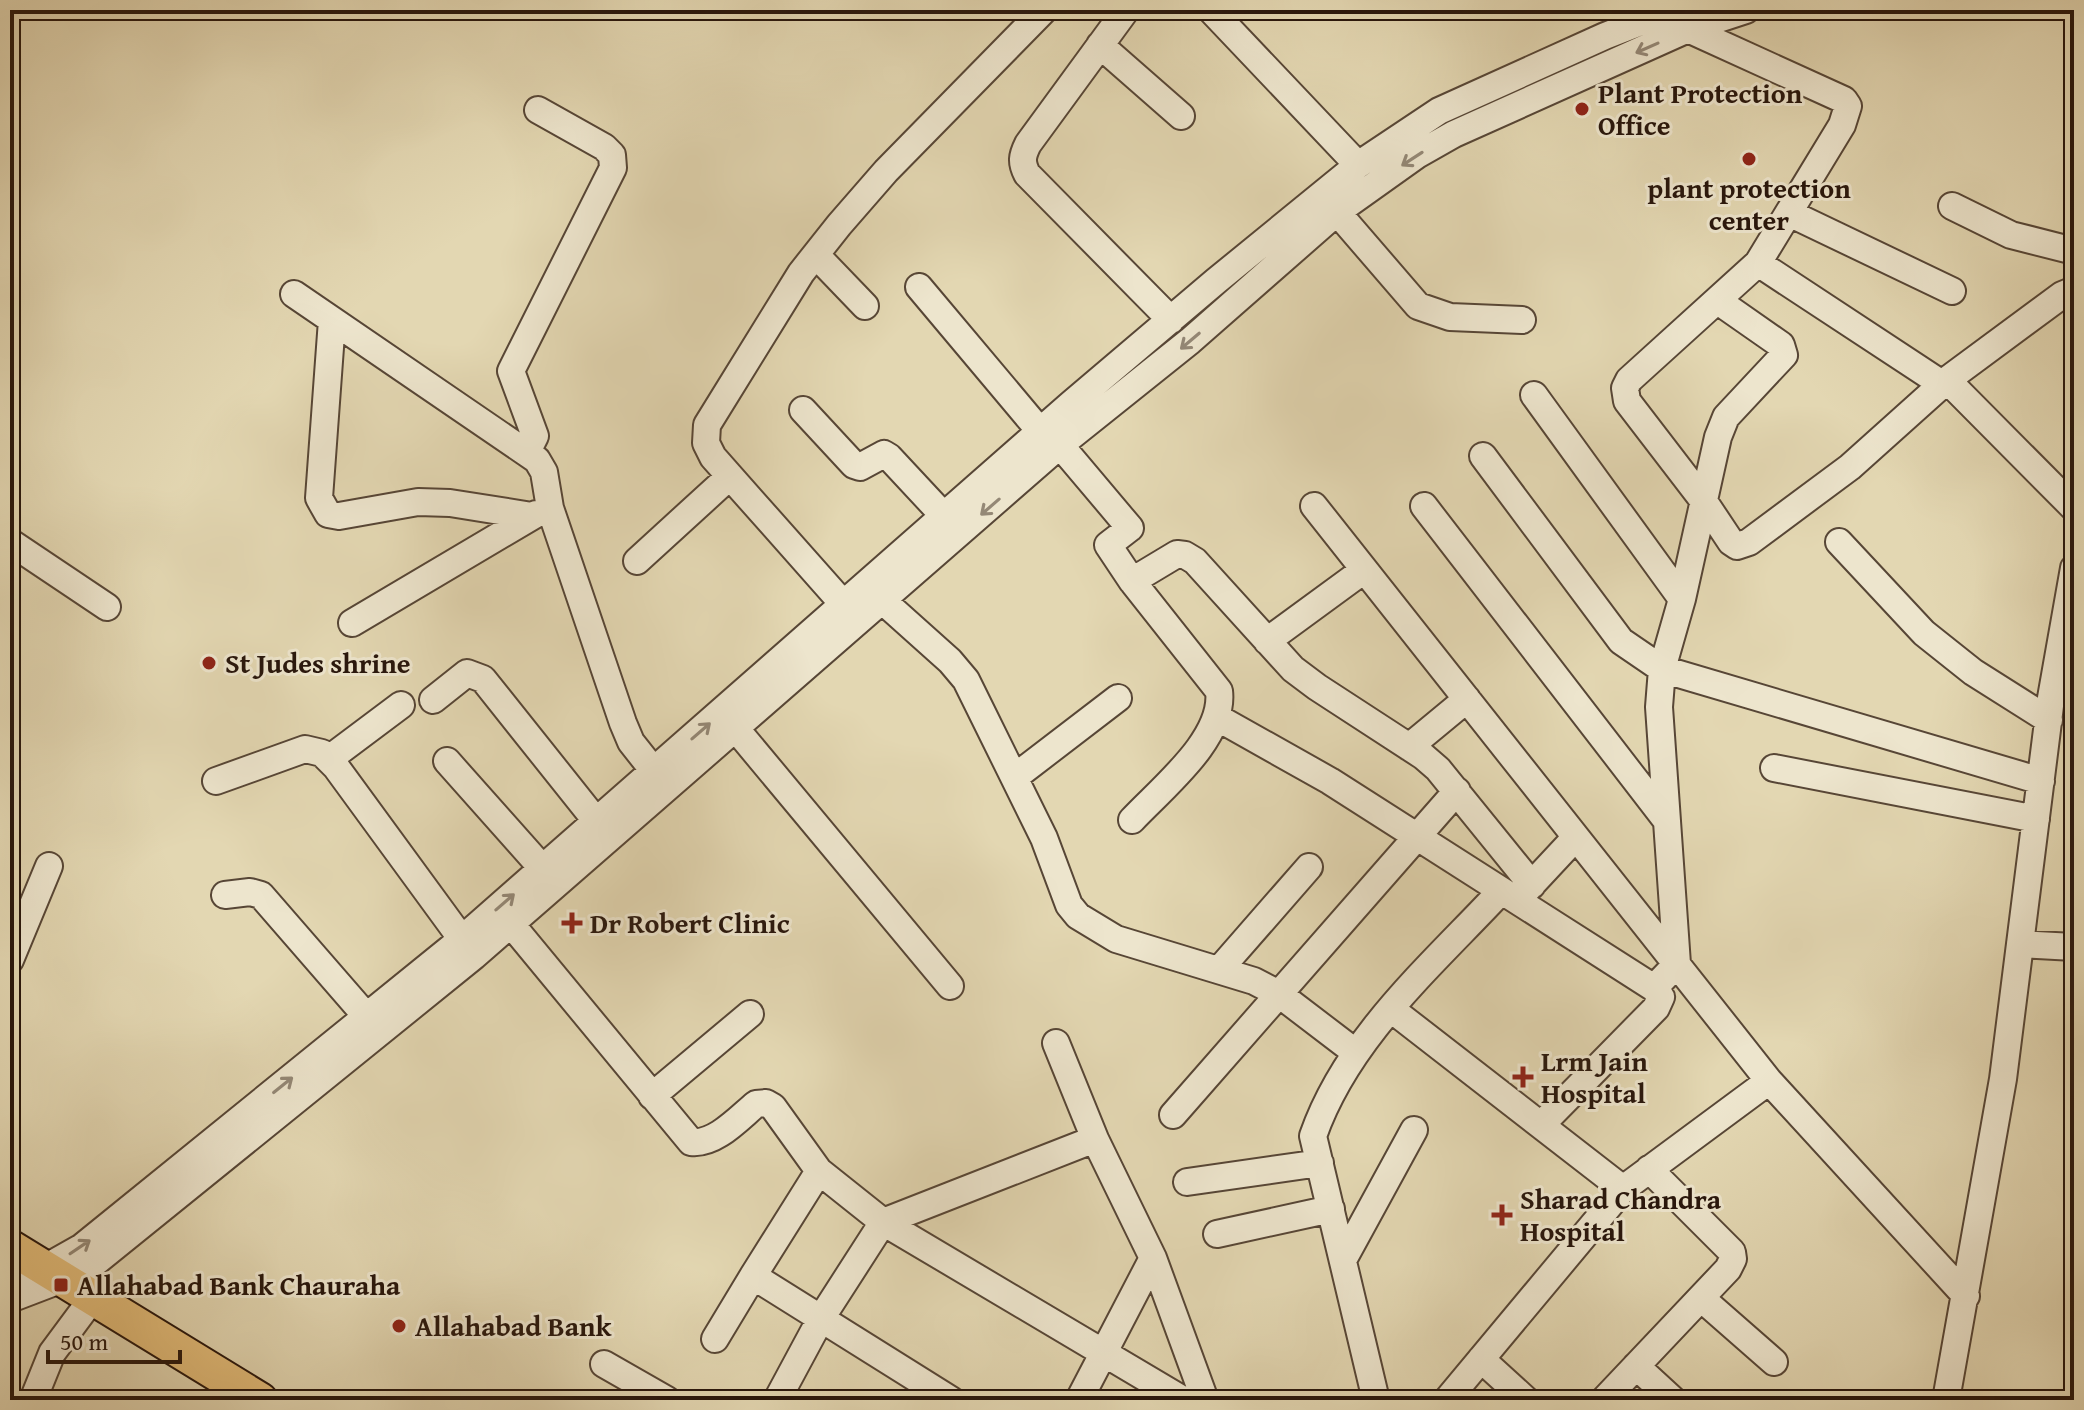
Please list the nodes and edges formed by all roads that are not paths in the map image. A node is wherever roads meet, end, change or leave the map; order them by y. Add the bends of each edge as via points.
1 (1044, 10) edge
2 (1126, 10) edge
3 (1746, 10) edge
4 (1224, 14) edge
5 (1678, 16) edge
6 (1100, 45) junction
7 (538, 110) dead end
8 (1181, 116) dead end
9 (1358, 165) junction
10 (1952, 206) dead end
11 (1337, 212) junction
12 (1789, 213) junction
13 (2074, 251) edge
14 (816, 255) junction
15 (1758, 263) junction
16 (1216, 281) junction
17 (919, 287) dead end
18 (2074, 290) edge
19 (1952, 291) dead end
20 (294, 294) dead end
21 (1718, 301) junction
22 (1234, 302) junction
23 (865, 306) dead end
24 (332, 320) junction
25 (1171, 320) junction
26 (1522, 320) dead end
27 (1944, 382) junction
28 (1534, 395) dead end
29 (803, 410) dead end
30 (1079, 414) junction
31 (1050, 438) junction
32 (527, 452) junction
33 (1483, 456) dead end
34 (730, 476) junction
35 (1703, 500) junction
36 (1314, 506) dead end
37 (1424, 506) dead end
38 (2074, 508) edge
39 (541, 512) junction
40 (944, 516) junction
41 (10, 542) edge
42 (1839, 542) dead end
43 (637, 561) dead end
44 (2074, 568) edge
45 (1364, 570) junction
46 (1132, 581) junction
47 (1682, 599) junction
48 (883, 601) junction
49 (107, 607) dead end
50 (851, 613) junction
51 (352, 623) dead end
52 (1267, 641) junction
53 (1662, 669) junction
54 (2064, 681) edge
55 (1118, 698) dead end
56 (1467, 699) junction
57 (433, 700) dead end
58 (401, 705) dead end
59 (1218, 718) junction
60 (2049, 720) junction
61 (736, 729) junction
62 (1409, 747) junction
63 (329, 759) junction
64 (447, 761) dead end
65 (1774, 768) dead end
66 (1015, 777) junction
67 (661, 780) junction
68 (216, 781) dead end
69 (2041, 781) junction
70 (1457, 791) junction
71 (2036, 819) junction
72 (1132, 820) dead end
73 (1667, 821) junction
74 (597, 822) junction
75 (1418, 836) junction
76 (1576, 837) junction
77 (49, 866) dead end
78 (1309, 867) dead end
79 (543, 869) junction
80 (1516, 892) junction
81 (225, 895) dead end
82 (19, 911) edge
83 (511, 924) junction
84 (2020, 944) junction
85 (468, 947) junction
86 (2074, 947) edge
87 (10, 960) edge
88 (1677, 964) junction
89 (1219, 970) junction
90 (950, 986) dead end
91 (1654, 988) junction
92 (1279, 994) junction
93 (1391, 1009) junction
94 (750, 1014) dead end
95 (367, 1017) junction
96 (1056, 1043) dead end
97 (1355, 1052) junction
98 (1769, 1081) junction
99 (652, 1096) junction
100 (1173, 1115) dead end
101 (1541, 1125) junction
102 (1414, 1130) dead end
103 (1095, 1139) junction
104 (1320, 1163) junction
105 (1649, 1169) junction
106 (819, 1171) junction
107 (1187, 1182) dead end
108 (1623, 1189) junction
109 (1331, 1209) junction
110 (883, 1222) junction
111 (1217, 1234) dead end
112 (10, 1247) edge
113 (1153, 1258) junction
114 (1343, 1260) junction
115 (52, 1274) junction
116 (753, 1276) junction
117 (10, 1281) edge
118 (1966, 1296) junction
119 (1701, 1298) junction
120 (10, 1299) edge
121 (92, 1299) junction
122 (820, 1320) junction
123 (715, 1339) dead end
124 (1103, 1354) junction
125 (1481, 1359) junction
126 (1774, 1362) dead end
127 (604, 1364) dead end
128 (1636, 1366) junction
129 (33, 1400) edge
130 (260, 1400) edge
131 (667, 1400) edge
132 (777, 1400) edge
133 (951, 1400) edge
134 (1079, 1400) edge
135 (1183, 1400) edge
136 (1205, 1400) edge
137 (1376, 1400) edge
138 (1447, 1400) edge
139 (1526, 1400) edge
140 (1604, 1400) edge
141 (1673, 1400) edge
142 (1946, 1400) edge

1 - 14 street via 886,171
2 - 6 street
3 - 5 street
4 - 9 street
5 - 9 street via 1656,16 1605,36 1439,111
5 -> 11 street via 1417,155
5 - 12 street via 1848,106
6 - 8 street
6 - 25 street via 1028,144 1022,165
7 - 32 street via 604,147 612,155 613,168 511,371 535,436
9 - 16 street
10 - 13 street via 2023,240
11 - 22 street
11 - 26 street via 1418,306 1450,317
12 - 15 street
12 - 19 street
14 - 23 street
14 - 34 street via 707,425 706,443
15 - 21 street
15 - 27 street
16 - 22 street
16 - 25 street
17 - 31 street
18 - 27 street
20 - 24 street
21 - 35 street via 1781,345 1784,355 1726,417
21 - 35 street via 1629,380 1624,395
22 -> 30 street
24 - 32 street
24 - 39 street via 319,498 328,514 418,502
25 - 30 street
27 - 35 street via 1850,467 1742,545 1731,542
27 - 38 street
28 - 47 street
29 - 40 street via 854,465 884,454 894,460
30 - 31 street
31 - 40 street
31 - 46 street via 1130,528 1108,545
31 -> 48 street
32 - 39 street via 544,472
33 - 53 street via 1621,641
34 - 43 street
34 - 50 street
35 - 47 street
36 - 45 street
37 - 73 street
39 - 51 street
39 - 67 street via 631,742
40 - 50 street
41 - 49 street
42 - 60 street via 1949,655
44 - 54 street
45 - 52 street
45 - 56 street
46 - 52 street via 1177,554 1185,555
46 - 59 street via 1219,691
47 - 53 street
48 - 50 street
48 - 66 street via 966,680
50 - 61 street
67 -> 50 street
52 - 62 street via 1317,687
53 - 69 street
53 - 73 street via 1659,707
54 - 60 street
55 - 66 street
56 - 62 street
56 - 76 street
57 - 74 street via 467,673 483,679
58 - 63 street
59 - 72 street via 1208,738
59 - 75 street
60 - 69 street
61 - 67 street
61 - 90 street
62 - 70 street
63 - 68 street via 305,749
63 - 85 street
64 - 79 street
65 - 71 street
66 - 89 street via 1078,916 1116,939
67 - 74 street
67 - 83 street
69 - 71 street
70 - 75 street
70 - 80 street
71 - 84 street
73 - 88 street
74 - 79 street
75 - 80 street
75 - 92 street
76 - 80 street
76 - 88 street
77 - 82 street
78 - 89 street
85 -> 79 street
80 - 91 street
80 - 93 street
81 - 95 street via 261,895
82 - 87 street
83 - 85 street
83 - 99 street
84 - 86 street
84 - 118 street
85 - 95 street
85 - 115 street via 139,1229 97,1261
88 - 91 street
88 - 98 street
89 - 92 street
91 - 101 street via 1661,997 1656,1008
92 - 97 street
92 - 100 street
93 - 97 street
93 - 101 street
94 - 99 street
115 -> 95 street
96 - 103 street
97 - 104 street via 1325,1103 1313,1136
98 - 105 street
98 - 118 street
99 - 106 street via 683,1135 700,1143 756,1104 766,1103
101 - 108 street
102 - 114 street
103 - 110 street
103 - 113 street
104 - 107 street
104 - 109 street
105 - 108 street
105 - 119 street via 1732,1252 1728,1269
106 - 110 street
106 - 116 street
108 - 125 street
109 - 111 street
109 - 114 street
110 - 122 street
110 - 124 street
112 - 115 main road
113 - 124 street
113 - 136 street
114 - 137 street
115 - 117 street
115 - 120 street
115 - 121 main road
116 - 122 street
116 - 123 street
118 - 142 street
119 - 126 street
119 - 128 street
121 - 129 street via 52,1353
121 - 130 main road
122 - 132 street
122 - 133 street
124 - 134 street
124 - 135 street
125 - 138 street
125 - 139 street
127 - 131 street
128 - 140 street
128 - 141 street

